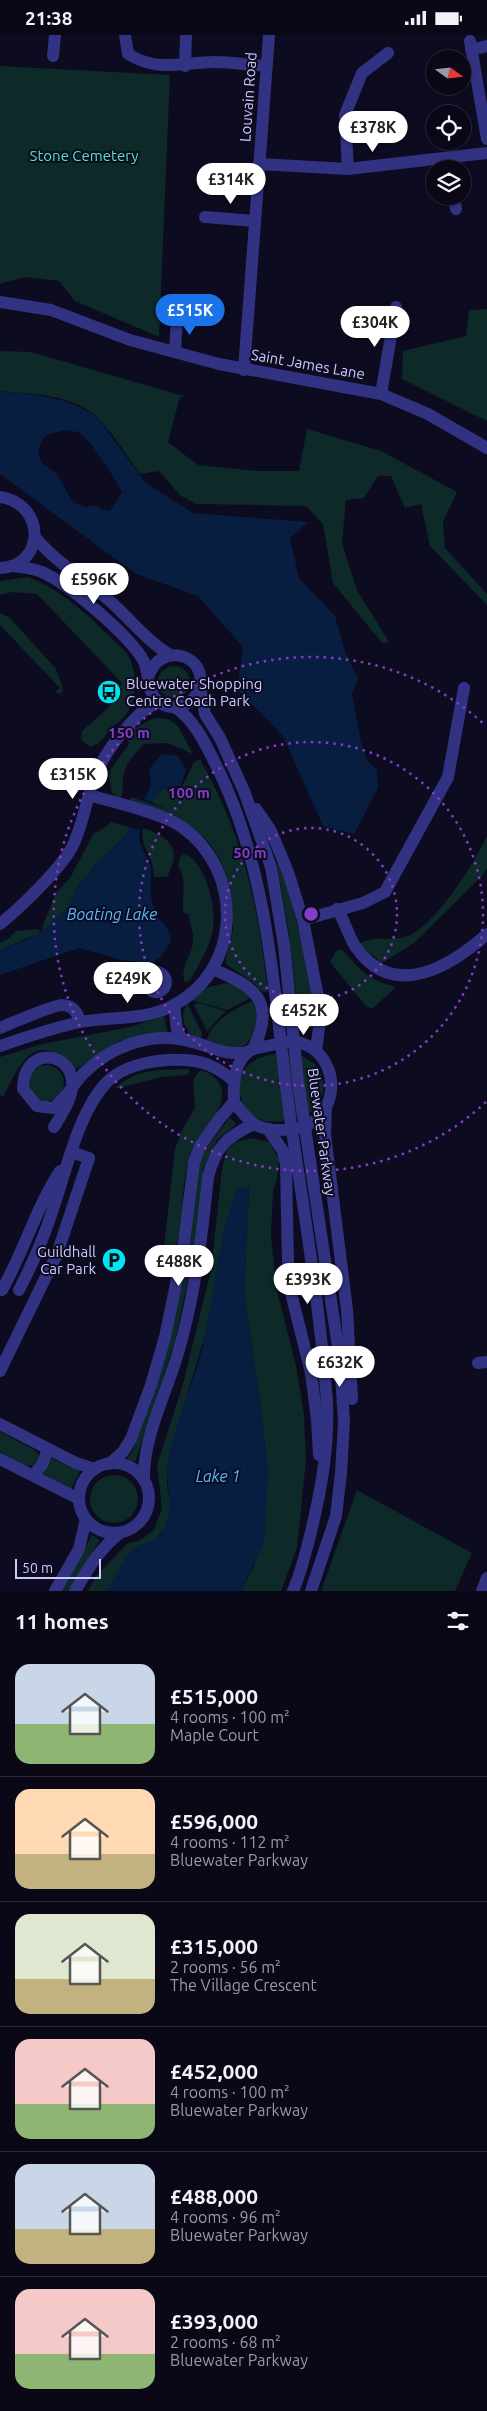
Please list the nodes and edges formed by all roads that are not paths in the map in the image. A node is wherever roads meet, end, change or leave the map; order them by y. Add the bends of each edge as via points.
1 (55, 35) edge
2 (125, 35) edge
3 (186, 35) edge
4 (269, 35) edge
5 (487, 46) edge
6 (388, 53) dead end
7 (53, 56) dead end
8 (184, 66) junction
9 (266, 66) junction
10 (487, 139) edge
11 (487, 153) edge
12 (461, 160) edge
13 (259, 164) junction
14 (426, 164) edge
15 (348, 169) junction
16 (205, 217) dead end
17 (254, 221) junction
18 (0, 302) edge
19 (396, 307) dead end
20 (177, 318) dead end
21 (175, 353) junction
22 (244, 370) junction
23 (381, 394) junction
24 (487, 448) edge
25 (0, 497) edge
26 (35, 537) junction
27 (6, 567) edge
28 (170, 655) junction
29 (149, 675) junction
30 (200, 687) junction
31 (464, 688) dead end
32 (159, 702) junction
33 (174, 707) junction
34 (244, 791) junction
35 (89, 795) junction
36 (337, 909) junction
37 (302, 920) junction
38 (0, 923) edge
39 (487, 934) edge
40 (212, 969) junction
41 (155, 991) dead end
42 (168, 1008) junction
43 (80, 1022) junction
44 (0, 1028) edge
45 (182, 1039) junction
46 (0, 1046) edge
47 (250, 1051) junction
48 (316, 1051) junction
49 (234, 1081) junction
50 (234, 1102) junction
51 (326, 1108) junction
52 (254, 1124) junction
53 (54, 1127) dead end
54 (268, 1129) junction
55 (72, 1157) junction
56 (2, 1290) dead end
57 (19, 1290) dead end
58 (0, 1371) edge
59 (0, 1424) edge
60 (48, 1449) junction
61 (0, 1459) edge
62 (109, 1463) junction
63 (95, 1469) junction
64 (34, 1475) junction
65 (144, 1480) junction
66 (320, 1493) junction
67 (79, 1499) junction
68 (336, 1516) junction
69 (86, 1519) junction
70 (120, 1533) junction
71 (487, 1578) edge
72 (55, 1591) edge
73 (74, 1591) edge
74 (293, 1591) edge
75 (311, 1591) edge
76 (482, 1591) edge

1 - 7 street
2 - 8 street via 128,55 143,64
3 - 8 street
4 - 9 street, Louvain Road
5 - 10 street via 470,45
6 - 15 street via 362,73 345,115
8 - 9 street via 217,62
9 - 13 street, Louvain Road
11 - 12 street
13 - 15 street
13 - 17 street, Louvain Road
14 - 15 street
16 - 17 street
17 - 22 street, Louvain Road
18 - 21 street, Saint James Lane via 51,310 126,339
19 - 23 street
20 - 21 street
21 - 22 street, Saint James Lane
22 - 23 street, Saint James Lane
23 - 24 street, Saint James Lane via 428,413
25 - 26 street via 26,508 34,525
26 - 27 street via 28,554
26 - 28 street via 52,556 96,589
27 - 29 street via 40,571 70,590 129,642 143,660
28 - 29 street via 154,664
28 - 30 street via 182,656 196,665
29 - 32 street via 150,690
30 - 33 street via 190,702
30 - 34 street, Bluewater Parkway via 205,714 220,738
31 - 36 street via 448,777 385,892 363,903
32 - 33 street
32 - 35 street via 140,714 117,739 100,765
33 - 66 street, Bluewater Parkway via 189,720 202,739 237,812 257,878 271,957 327,1396 326,1448
34 - 37 street via 271,831 288,872
34 - 68 street, Bluewater Parkway via 271,867 284,945 298,1081 343,1392 343,1453
35 - 38 street via 75,840 64,860
35 - 40 street via 172,821 193,836 209,855 222,879 228,914 225,937
36 - 37 street
36 - 39 street via 361,954 382,970 400,975 417,975 436,969 460,956
37 - 48 street via 321,1012
40 - 42 street via 200,986
40 - 47 street via 245,984 258,996 264,1021
41 - 42 street
42 - 43 street via 138,1017
42 - 45 street
43 - 44 street via 78,1013 60,1005
43 - 46 street
45 - 47 street via 228,1054
45 - 53 street via 146,1040 110,1053 85,1072 66,1098 53,1108 37,1106 22,1089 23,1077 34,1059 50,1058 66,1066 73,1081 68,1101
47 - 48 street via 292,1041
47 - 49 street via 240,1061
48 - 51 street via 326,1062 331,1075 332,1090
49 - 50 street
49 - 55 street via 210,1064 182,1060 153,1061 120,1073 100,1090 90,1107
50 - 52 street
50 - 62 street via 200,1147 194,1163 176,1288 163,1345 131,1439 123,1452
51 - 54 street via 308,1124 282,1130
51 - 68 street via 325,1135 347,1310 352,1398 350,1434
52 - 54 street
52 - 65 street via 222,1144 213,1160 190,1307 146,1447
54 - 66 street via 283,1151 286,1165 288,1262 313,1391
55 - 56 street via 41,1205
55 - 57 street via 45,1234
55 - 58 street via 89,1158 63,1220 52,1267
59 - 60 street
60 - 63 street
60 - 64 street
61 - 64 street
62 - 63 street
62 - 65 street via 129,1467
63 - 67 street via 86,1477
64 - 67 street
65 - 70 street via 149,1502 146,1513 139,1522
66 - 74 street, Bluewater Parkway
67 - 69 street
68 - 75 street, Bluewater Parkway
69 - 70 street via 101,1530
69 - 72 street via 79,1549
70 - 73 street via 106,1543
71 - 76 street

